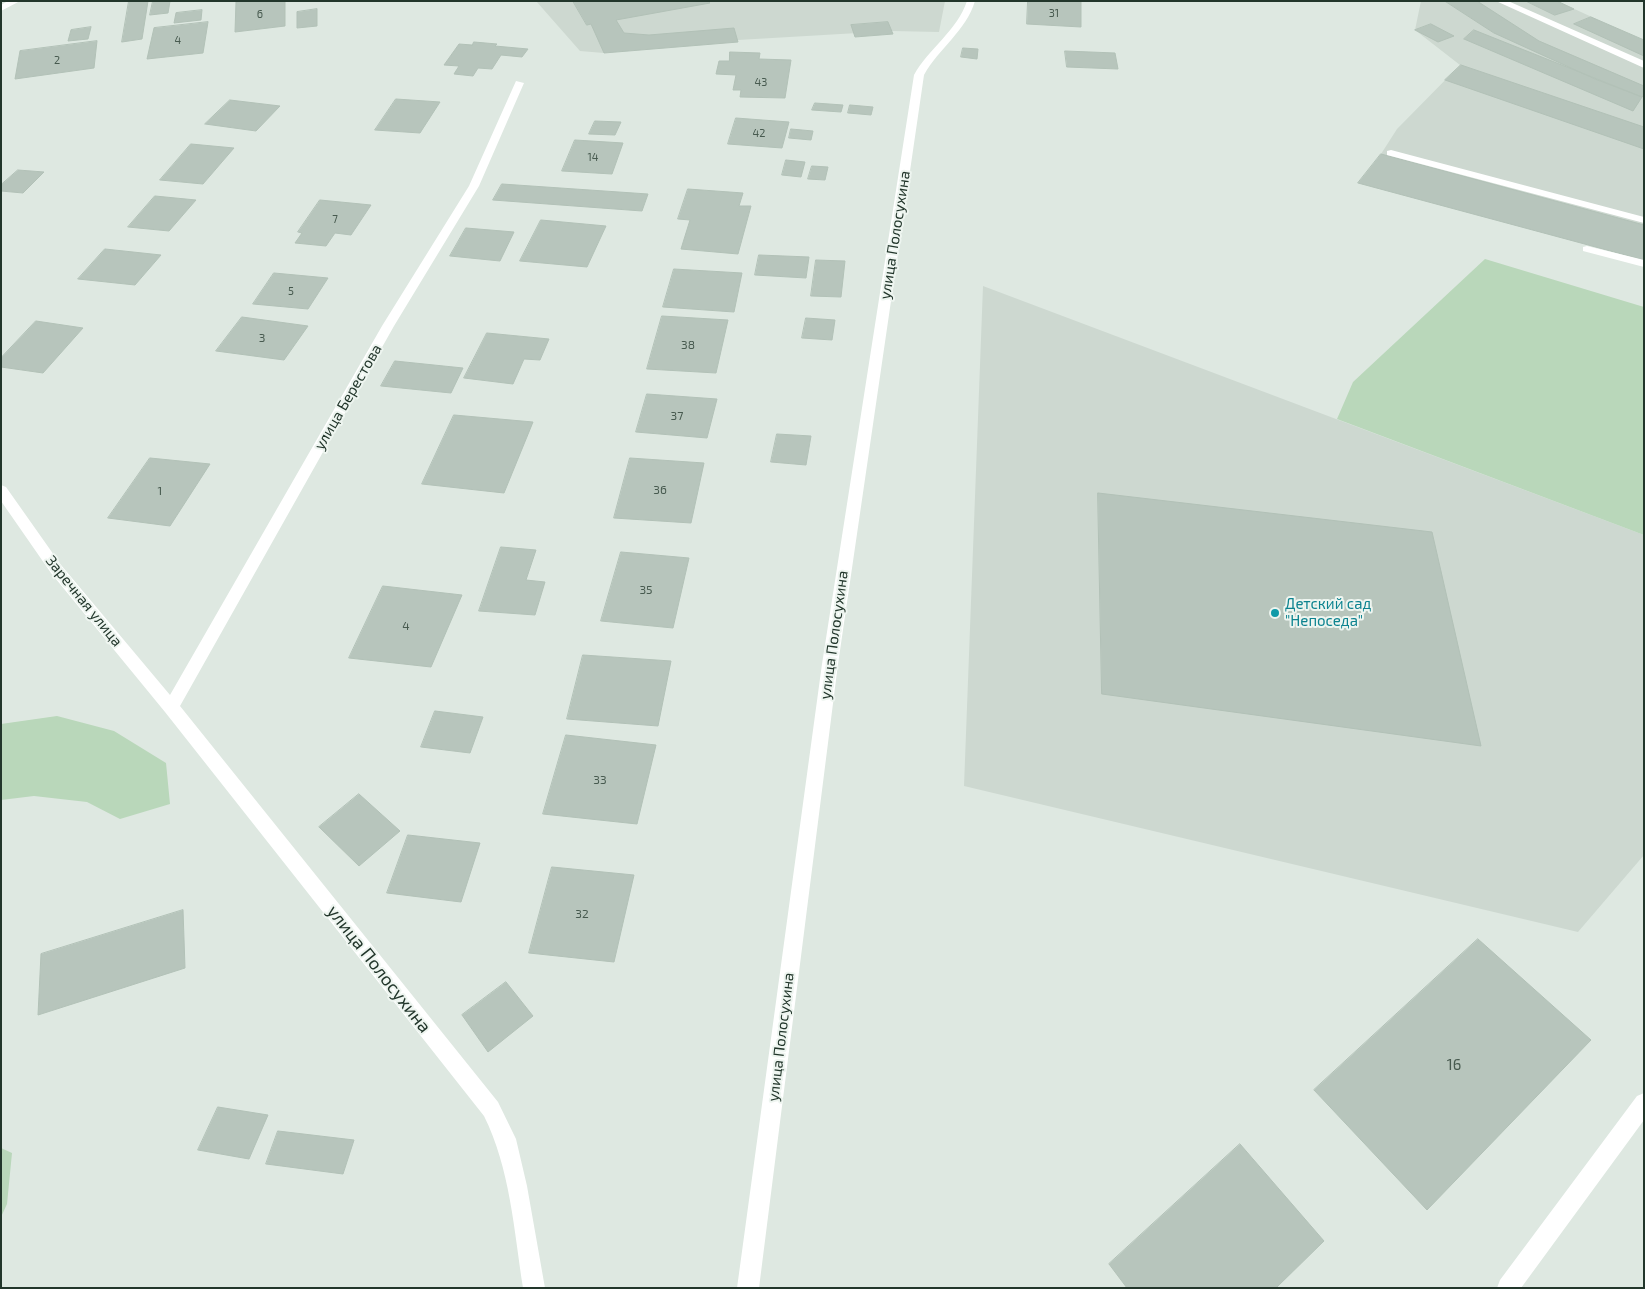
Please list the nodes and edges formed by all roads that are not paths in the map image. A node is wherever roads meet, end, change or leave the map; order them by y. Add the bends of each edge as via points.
1 (16, 1) edge
2 (971, 1) edge
3 (1500, 1) edge
4 (1, 8) edge
5 (1644, 65) edge
6 (519, 83) dead end
7 (1391, 153) dead end
8 (1644, 220) edge
9 (1587, 248) dead end
10 (1644, 264) edge
11 (1, 490) edge
12 (171, 707) junction
13 (1644, 1103) edge
14 (534, 1288) edge
15 (748, 1288) edge
16 (1508, 1288) edge

1 - 4 street
2 - 15 street, улица Полосухина via 969,10 951,38 932,55 920,75 830,664
3 - 5 street
6 - 12 street, улица Берестова via 474,186 388,326
7 - 8 street
9 - 10 street
11 - 12 street, Заречная улица via 56,569
12 - 14 street, улица Полосухина via 490,1109 506,1139
13 - 16 street

